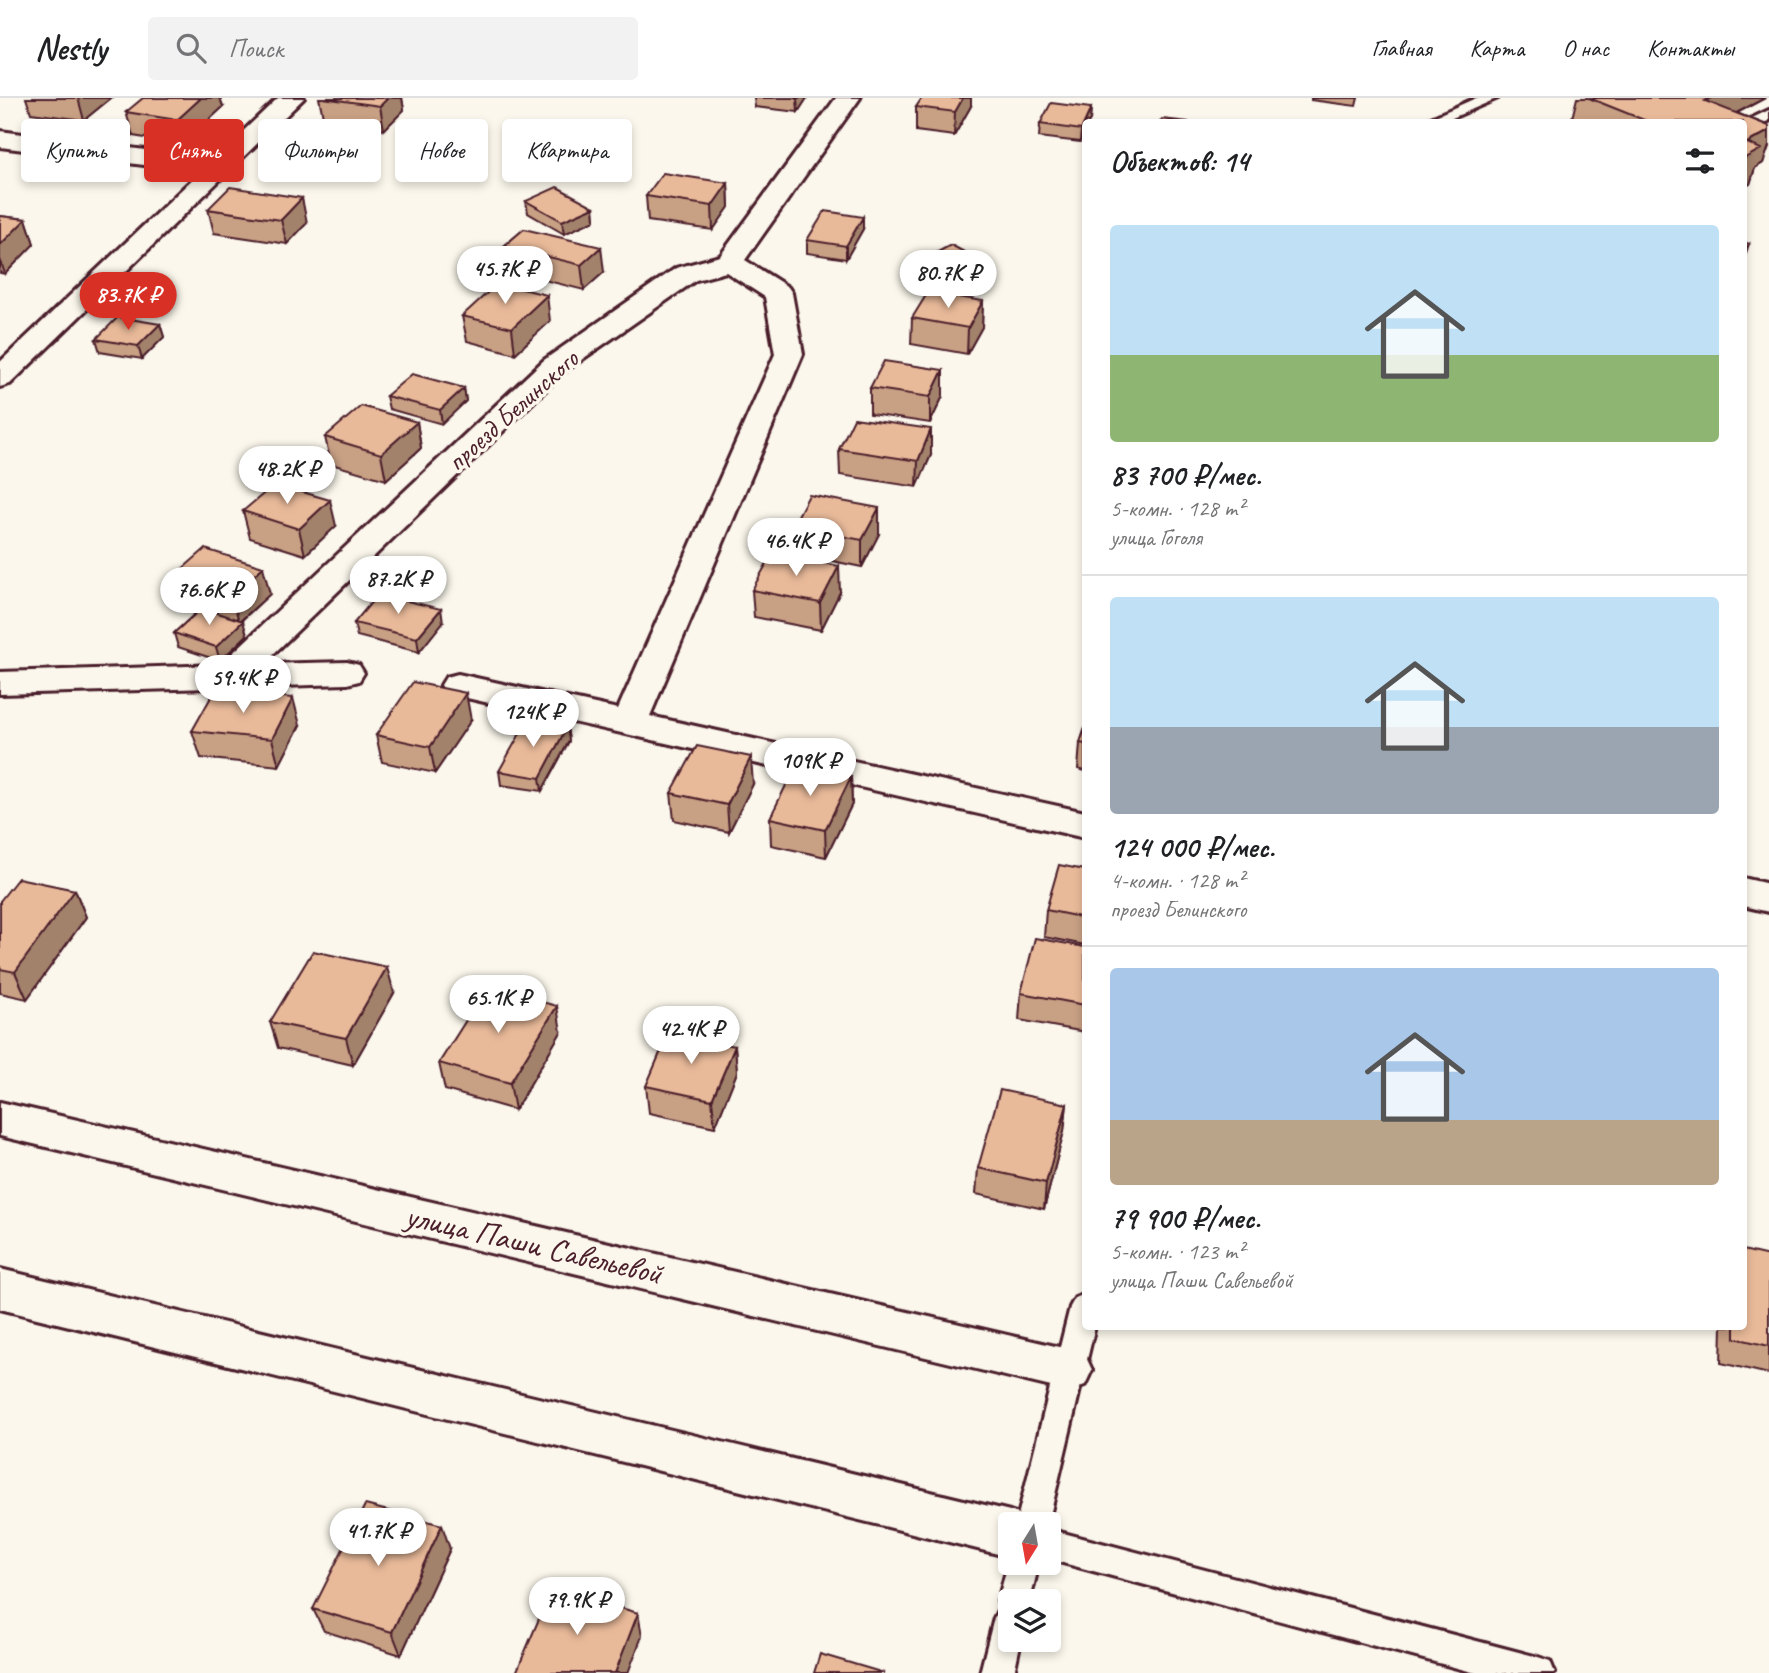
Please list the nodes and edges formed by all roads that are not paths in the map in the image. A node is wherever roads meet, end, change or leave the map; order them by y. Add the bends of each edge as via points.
1 (292, 98) edge
2 (848, 98) edge
3 (1490, 98) edge
4 (1769, 115) edge
5 (1438, 119) edge
6 (1751, 125) edge
7 (0, 139) edge
8 (244, 144) edge
9 (144, 157) edge
10 (204, 182) edge
11 (730, 262) junction
12 (0, 378) edge
13 (347, 673) dead end
14 (232, 674) junction
15 (0, 683) edge
16 (458, 685) dead end
17 (629, 724) junction
18 (1082, 824) edge
19 (1747, 893) edge
20 (1769, 898) edge
21 (0, 1119) edge
22 (0, 1289) edge
23 (1082, 1318) edge
24 (1068, 1370) junction
25 (1035, 1512) edge
26 (998, 1532) edge
27 (1061, 1547) edge
28 (1002, 1652) edge
29 (997, 1673) edge
30 (1538, 1673) edge

1 - 8 street
2 - 11 street
3 - 5 lane
4 - 6 lane
7 - 9 street
10 - 12 street
11 - 14 street, проезд Белинского via 686,274 554,366
11 - 17 street via 778,293 789,355
13 - 14 street
14 - 15 street
16 - 17 street
17 - 18 street
19 - 20 street
21 - 24 street, улица Паши Савельевой
22 - 26 street
23 - 24 lane
24 - 25 lane
27 - 30 lane
28 - 29 lane

